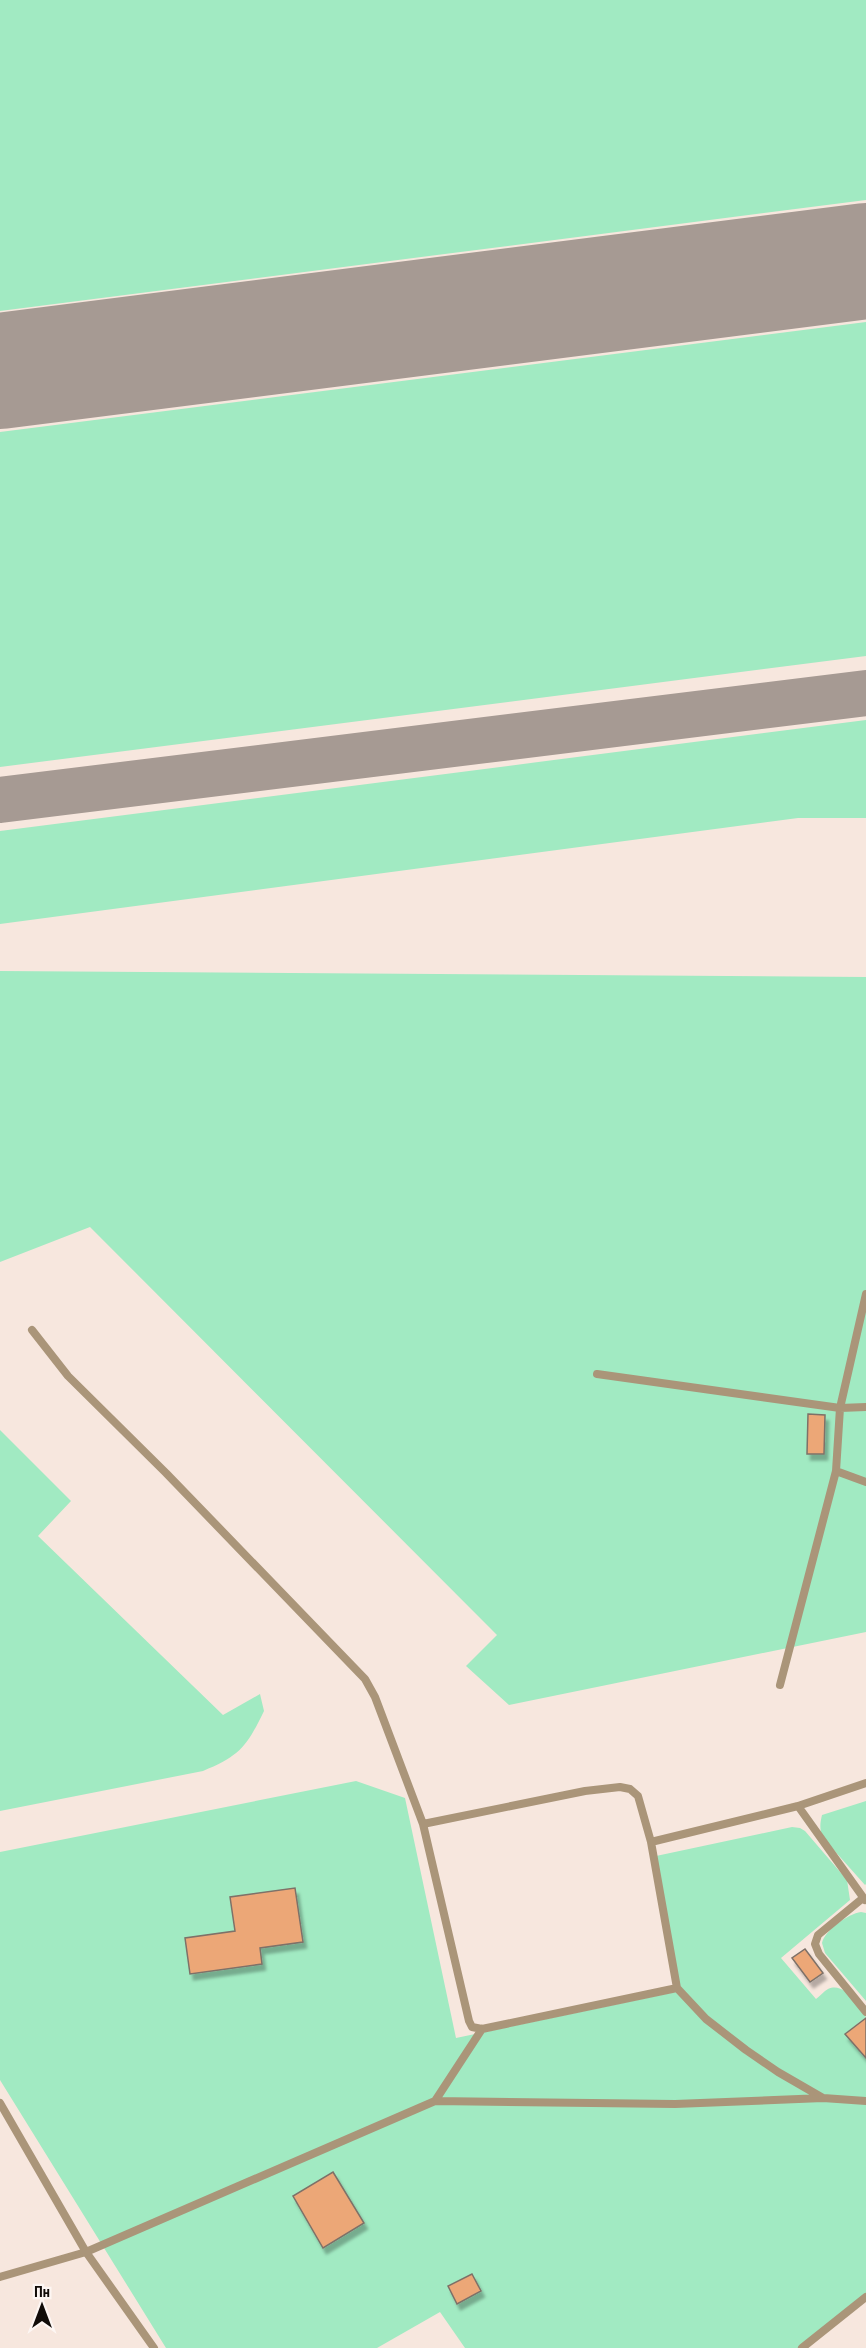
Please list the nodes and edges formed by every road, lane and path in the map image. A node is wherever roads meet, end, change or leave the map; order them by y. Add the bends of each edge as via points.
1 (866, 1294) edge
2 (32, 1330) dead end
3 (597, 1374) dead end
4 (866, 1407) edge
5 (840, 1408) junction
6 (836, 1471) junction
7 (866, 1482) edge
8 (780, 1685) dead end
9 (866, 1783) edge
10 (798, 1806) junction
11 (423, 1824) junction
12 (651, 1842) junction
13 (865, 1899) edge
14 (678, 1988) junction
15 (866, 2012) edge
16 (482, 2029) junction
17 (823, 2098) junction
18 (435, 2101) junction
19 (866, 2101) edge
20 (0, 2103) edge
21 (86, 2252) junction
22 (0, 2277) edge
23 (866, 2297) edge
24 (154, 2348) edge
25 (802, 2348) edge

1 - 5 lane
2 - 11 lane via 68,1376 365,1679
3 - 5 lane
4 - 5 lane
5 - 6 lane
6 - 7 lane
6 - 8 lane
9 - 10 lane
10 - 12 lane
10 - 13 lane
11 - 12 lane via 620,1786 638,1796
11 - 16 lane via 469,2021
12 - 14 lane
13 - 15 lane via 818,1935 815,1944
14 - 16 lane
14 - 17 lane via 706,2019 746,2050
16 - 18 lane
17 - 18 lane via 675,2104
17 - 19 lane
18 - 21 lane
20 - 21 lane
21 - 22 lane
21 - 24 lane
23 - 25 lane

